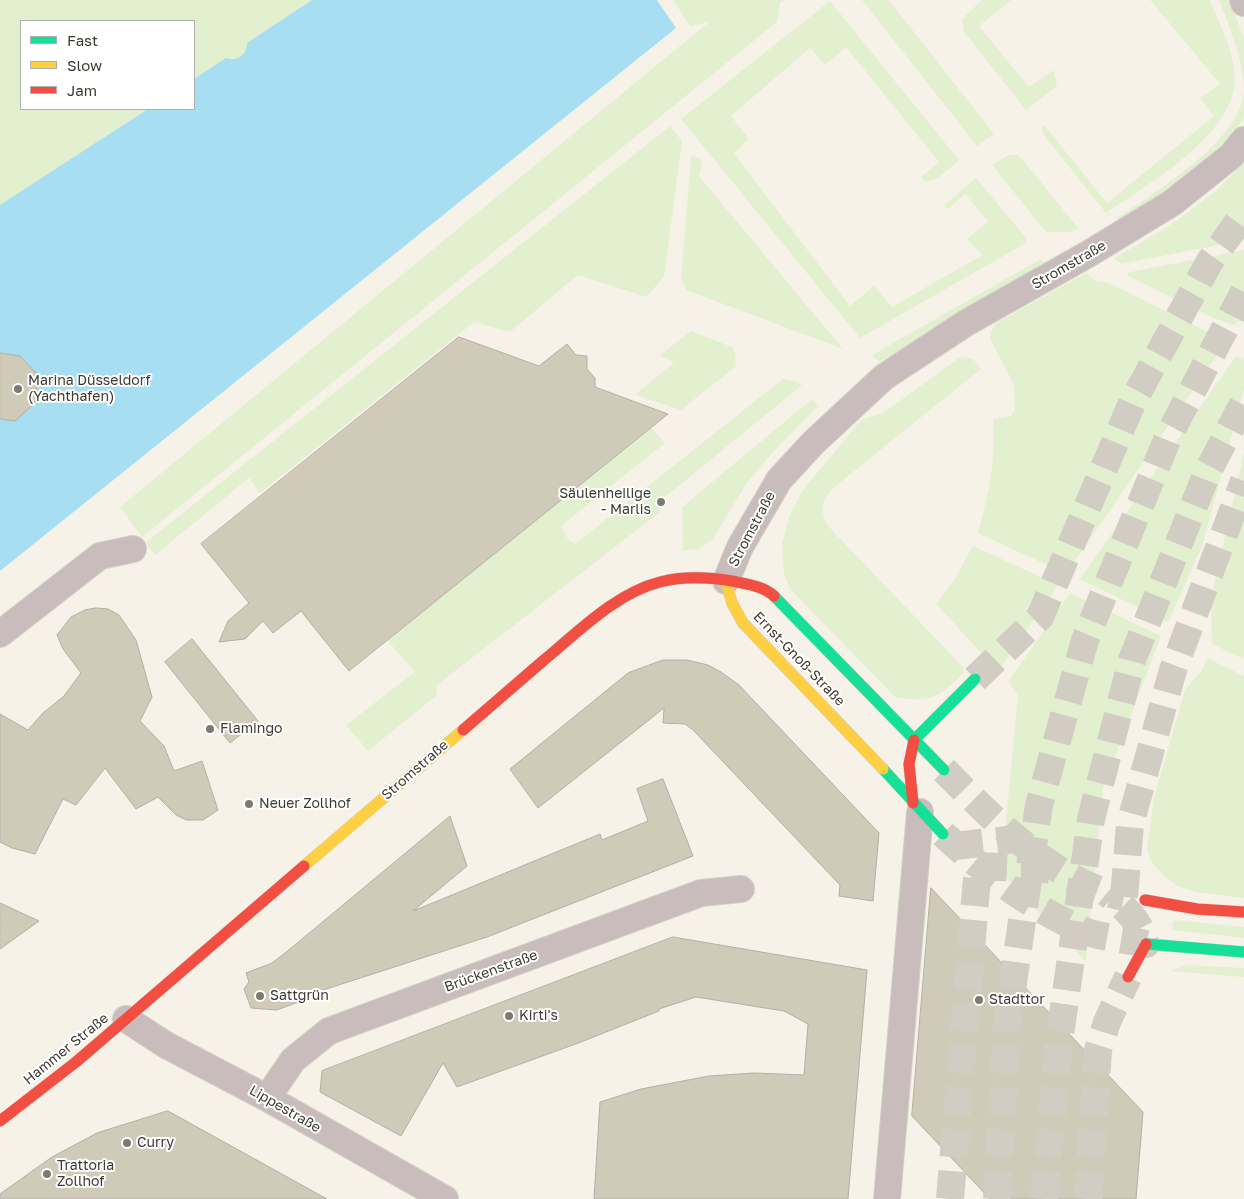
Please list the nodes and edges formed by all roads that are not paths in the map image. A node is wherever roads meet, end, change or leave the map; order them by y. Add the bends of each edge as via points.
1 (1244, 140) edge
2 (133, 549) dead end
3 (726, 581) junction
4 (0, 634) edge
5 (976, 679) tunnel mouth
6 (914, 740) junction
7 (944, 770) tunnel mouth
8 (916, 808) junction
9 (942, 834) tunnel mouth
10 (741, 889) dead end
11 (1145, 900) dead end
12 (1244, 912) edge
13 (1244, 952) edge
14 (1128, 977) tunnel mouth
15 (126, 1019) junction
16 (267, 1098) junction
17 (0, 1121) edge
18 (445, 1199) edge
19 (887, 1199) edge

1 - 3 street, Stromstraße via 1231,156 1172,202 1090,254 966,323 884,377 813,442 779,480 744,540
2 - 4 street via 100,556
3 - 6 main road, Ernst-Gnoß-Straße via 755,585 771,593
3 - 8 main road, Ernst-Gnoß-Straße via 732,603 743,624 819,701
3 - 15 main road, Stromstraße via 704,577 668,579 627,596 576,634
5 - 6 main road
6 - 7 main road, Ernst-Gnoß-Straße
6 - 8 main road via 908,774
8 - 9 main road, Ernst-Gnoß-Straße
8 - 19 street
10 - 16 street, Brückenstraße via 701,893 329,1031 293,1060
11 - 12 main road via 1196,909
13 - 14 main road via 1146,944
15 - 16 street, Lippestraße via 166,1045
15 - 17 main road, Hammer Straße
16 - 18 street, Lippestraße

